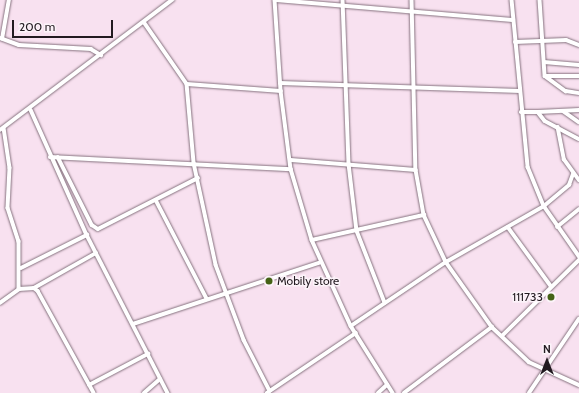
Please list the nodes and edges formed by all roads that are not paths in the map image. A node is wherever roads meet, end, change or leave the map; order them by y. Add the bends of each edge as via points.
1 (9, 0) edge
2 (172, 0) edge
3 (275, 0) edge
4 (343, 0) edge
5 (412, 0) edge
6 (512, 0) edge
7 (540, 0) edge
8 (343, 5) junction
9 (412, 11) junction
10 (513, 20) junction
11 (144, 22) junction
12 (1, 38) edge
13 (541, 40) junction
14 (516, 42) junction
15 (579, 45) edge
16 (101, 55) junction
17 (544, 62) junction
18 (579, 65) edge
19 (546, 76) junction
20 (579, 76) edge
21 (280, 82) junction
22 (187, 84) junction
23 (345, 85) junction
24 (412, 87) junction
25 (281, 91) junction
26 (520, 91) junction
27 (579, 93) edge
28 (31, 110) junction
29 (579, 110) edge
30 (563, 111) junction
31 (521, 112) junction
32 (538, 112) junction
33 (579, 122) edge
34 (558, 127) junction
35 (2, 129) edge
36 (579, 139) edge
37 (50, 157) junction
38 (58, 158) junction
39 (291, 160) junction
40 (194, 163) junction
41 (349, 164) junction
42 (291, 169) junction
43 (416, 170) junction
44 (573, 174) junction
45 (198, 178) junction
46 (579, 180) edge
47 (156, 200) junction
48 (544, 206) junction
49 (579, 208) edge
50 (424, 215) junction
51 (508, 227) junction
52 (557, 227) junction
53 (357, 231) junction
54 (87, 235) junction
55 (312, 240) junction
56 (579, 247) edge
57 (575, 251) junction
58 (96, 253) junction
59 (579, 256) edge
60 (579, 260) edge
61 (446, 262) junction
62 (319, 263) junction
63 (21, 268) junction
64 (551, 286) junction
65 (34, 288) junction
66 (19, 289) junction
67 (225, 293) junction
68 (207, 299) junction
69 (0, 303) edge
70 (385, 303) junction
71 (579, 319) edge
72 (133, 324) junction
73 (351, 326) junction
74 (492, 327) junction
75 (356, 333) junction
76 (502, 336) junction
77 (148, 354) junction
78 (545, 368) junction
79 (160, 379) junction
80 (90, 385) junction
81 (387, 385) junction
82 (579, 385) edge
83 (269, 392) edge
84 (94, 393) edge
85 (144, 393) edge
86 (168, 393) edge
87 (378, 393) edge
88 (393, 393) edge
89 (404, 393) edge
90 (529, 393) edge

1 - 12 street
2 - 11 street
3 - 8 street
3 - 21 street
4 - 8 street
5 - 9 street
6 - 10 street
7 - 13 street
8 - 9 street
8 - 23 street
9 - 10 street
9 - 24 street
10 - 14 street
11 - 16 street
11 - 22 street
12 - 16 street via 19,45 91,49
13 - 14 street
13 - 15 street via 566,40
13 - 17 street
14 - 26 street
16 - 28 street
17 - 18 street
17 - 19 street
19 - 20 street
19 - 27 street via 566,91
21 - 23 street
21 - 25 street
22 - 25 street
22 - 40 street
23 - 24 street
23 - 41 street
24 - 26 street
24 - 43 street
25 - 39 street
26 - 31 street
28 - 35 street
28 - 37 street
29 - 30 street
30 - 32 street
30 - 33 street
31 - 32 street
31 - 48 street via 528,167
32 - 34 street
34 - 36 street
34 - 44 street via 561,152
35 - 63 street via 10,168 8,208 18,234
37 - 38 street
37 - 54 street
38 - 40 street
38 - 47 street via 94,228 102,228
39 - 41 street
39 - 42 street
40 - 42 street
40 - 45 street
41 - 43 street
41 - 53 street
42 - 55 street
43 - 50 street
44 - 46 street
44 - 48 street via 569,185
45 - 47 street
45 - 67 street
47 - 68 street
48 - 51 street
48 - 52 street
49 - 52 street
50 - 53 street
50 - 61 street
51 - 61 street
51 - 64 street
52 - 57 street
53 - 55 street
53 - 70 street
54 - 58 street
54 - 63 street
55 - 62 street
56 - 57 street
57 - 59 street
58 - 65 street
58 - 72 street
60 - 64 street
61 - 70 street
61 - 74 street
62 - 67 street
62 - 73 street
63 - 66 street
64 - 76 street
65 - 66 street
65 - 80 street
66 - 69 street
67 - 68 street
67 - 83 street
68 - 72 street
70 - 73 street
71 - 78 street
72 - 77 street
73 - 75 street
74 - 76 street
74 - 89 street
75 - 81 street
75 - 83 street
76 - 78 street via 521,356
77 - 79 street
77 - 80 street
78 - 82 street
78 - 90 street
79 - 85 street
79 - 86 street
80 - 84 street
81 - 87 street
81 - 88 street

